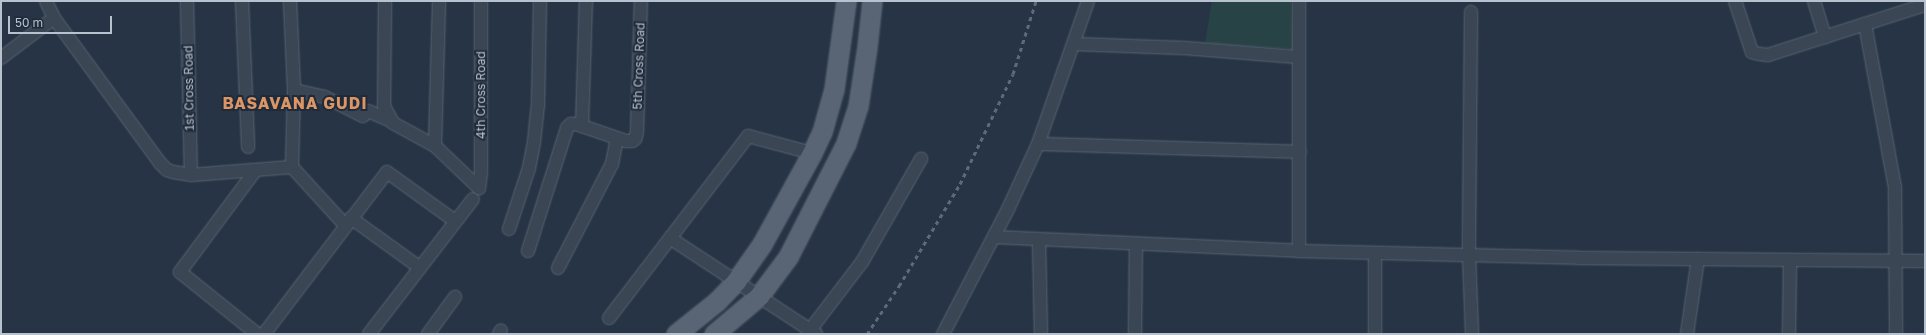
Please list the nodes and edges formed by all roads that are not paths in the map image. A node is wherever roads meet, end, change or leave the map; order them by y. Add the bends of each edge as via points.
1 (46, 1) edge
2 (187, 1) edge
3 (242, 1) edge
4 (290, 1) edge
5 (386, 1) edge
6 (439, 1) edge
7 (481, 1) edge
8 (540, 1) edge
9 (586, 1) edge
10 (642, 1) edge
11 (846, 1) edge
12 (872, 1) edge
13 (1088, 1) edge
14 (1299, 1) edge
15 (1735, 1) edge
16 (1814, 1) edge
17 (1925, 5) edge
18 (1470, 12) dead end
19 (54, 18) junction
20 (1865, 24) junction
21 (1825, 36) junction
22 (1074, 44) junction
23 (1298, 57) junction
24 (1, 58) edge
25 (294, 90) junction
26 (392, 121) junction
27 (582, 126) junction
28 (617, 138) junction
29 (1038, 144) junction
30 (435, 146) junction
31 (248, 147) dead end
32 (1300, 152) junction
33 (812, 153) junction
34 (921, 159) dead end
35 (292, 167) junction
36 (255, 171) junction
37 (191, 175) junction
38 (473, 199) dead end
39 (455, 221) junction
40 (348, 222) junction
41 (509, 229) dead end
42 (670, 238) junction
43 (994, 238) junction
44 (1039, 240) junction
45 (1136, 244) junction
46 (528, 251) dead end
47 (1299, 251) junction
48 (1375, 253) junction
49 (1469, 255) junction
50 (1698, 259) junction
51 (1790, 260) junction
52 (1896, 261) junction
53 (1925, 261) edge
54 (419, 267) junction
55 (558, 268) dead end
56 (736, 281) junction
57 (759, 296) junction
58 (455, 297) dead end
59 (609, 318) dead end
60 (813, 332) edge
61 (257, 334) edge
62 (264, 334) edge
63 (369, 334) edge
64 (428, 334) edge
65 (676, 334) edge
66 (714, 334) edge
67 (943, 334) edge
68 (1041, 334) edge
69 (1134, 334) edge
70 (1375, 334) edge
71 (1472, 334) edge
72 (1687, 334) edge
73 (1790, 334) edge
74 (1896, 334) edge

1 - 19 street
2 - 37 street, 1st Cross Road
3 - 31 street
4 - 25 street
5 - 26 street via 384,106
6 - 30 street
7 - 30 street, 4th Cross Road via 479,188
8 - 41 street via 538,106 534,142 529,168
9 - 27 street
10 - 28 street, 5th Cross Road via 637,132 632,141
11 - 33 main road via 833,96 822,132
12 - 57 main road via 858,106 846,143 788,258
13 - 22 street
14 - 23 street
15 - 21 street via 1752,52 1768,55
16 - 21 street
17 - 20 street
18 - 49 street
19 - 24 street
19 - 37 street via 160,164 173,172
20 - 21 street
20 - 52 street via 1895,187
22 - 23 street via 1184,48
22 - 29 street
23 - 32 street
25 - 26 street via 325,97 363,116 368,111
25 - 35 street
26 - 30 street
27 - 28 street
27 - 46 street via 571,124 567,128
28 - 55 street via 612,164
29 - 32 street
29 - 43 street
32 - 47 street
33 - 42 street via 748,136
33 - 56 main road via 762,244
34 - 60 street via 862,262
35 - 36 street
35 - 40 street
36 - 37 street
36 - 61 street via 180,272
38 - 39 street
39 - 40 street via 387,172
39 - 54 street
40 - 54 street
40 - 62 street
42 - 56 street
42 - 59 street
43 - 44 street
43 - 67 street
44 - 45 street
44 - 68 street
45 - 47 street
45 - 69 street
47 - 48 street
48 - 49 street
48 - 70 street
49 - 50 street
49 - 71 street
50 - 51 street
50 - 72 street
51 - 52 street
51 - 73 street
52 - 53 street
52 - 74 street
54 - 63 street
56 - 57 street
56 - 65 main road
57 - 60 street
57 - 66 main road
58 - 64 street

